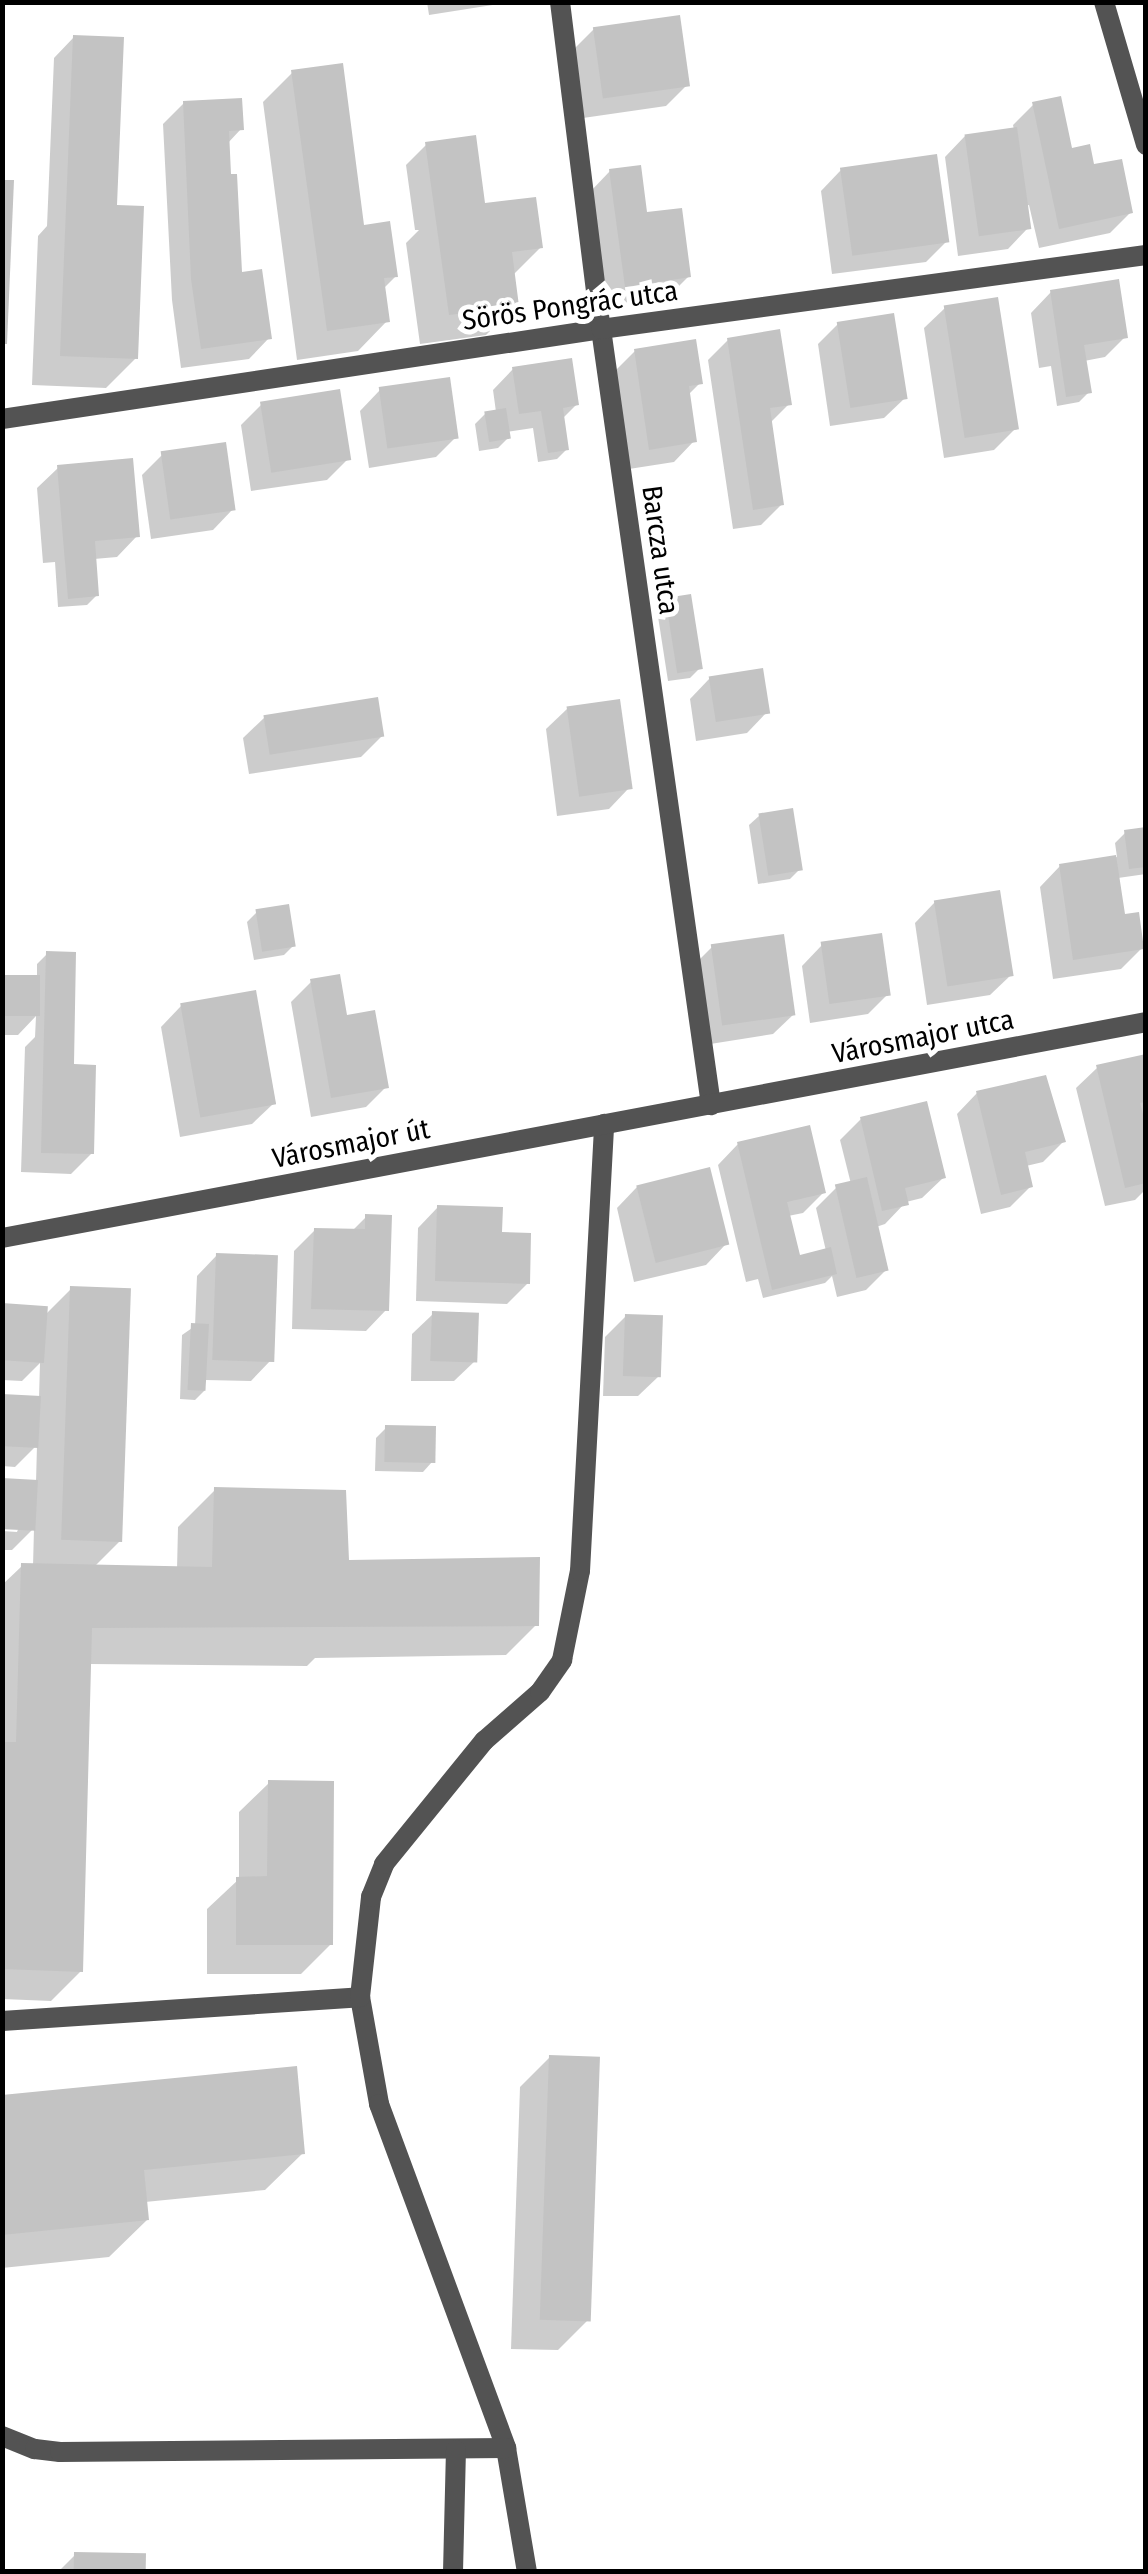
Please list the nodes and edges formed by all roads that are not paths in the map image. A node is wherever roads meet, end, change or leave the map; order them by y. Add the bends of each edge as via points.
1 (560, 2) edge
2 (1104, 2) edge
3 (1146, 145) edge
4 (1146, 255) edge
5 (601, 329) junction
6 (2, 420) edge
7 (1146, 1022) edge
8 (711, 1105) junction
9 (604, 1124) junction
10 (2, 1238) edge
11 (360, 1997) junction
12 (2, 2020) edge
13 (2, 2436) edge
14 (506, 2448) junction
15 (456, 2450) junction
16 (453, 2572) edge
17 (527, 2572) edge

1 - 5 street, Barcza utca
2 - 3 street
4 - 5 street, Sörös Pongrác utca
5 - 6 street, Sörös Pongrác utca
5 - 8 street, Barcza utca
7 - 8 street, Városmajor utca
8 - 9 street, Városmajor út
9 - 10 street, Városmajor út
9 - 11 street via 580,1570 562,1660 540,1692 484,1741 384,1864 371,1897
11 - 12 street
11 - 14 street via 379,2104
13 - 15 street via 60,2452
14 - 15 street
14 - 17 street
15 - 16 street

